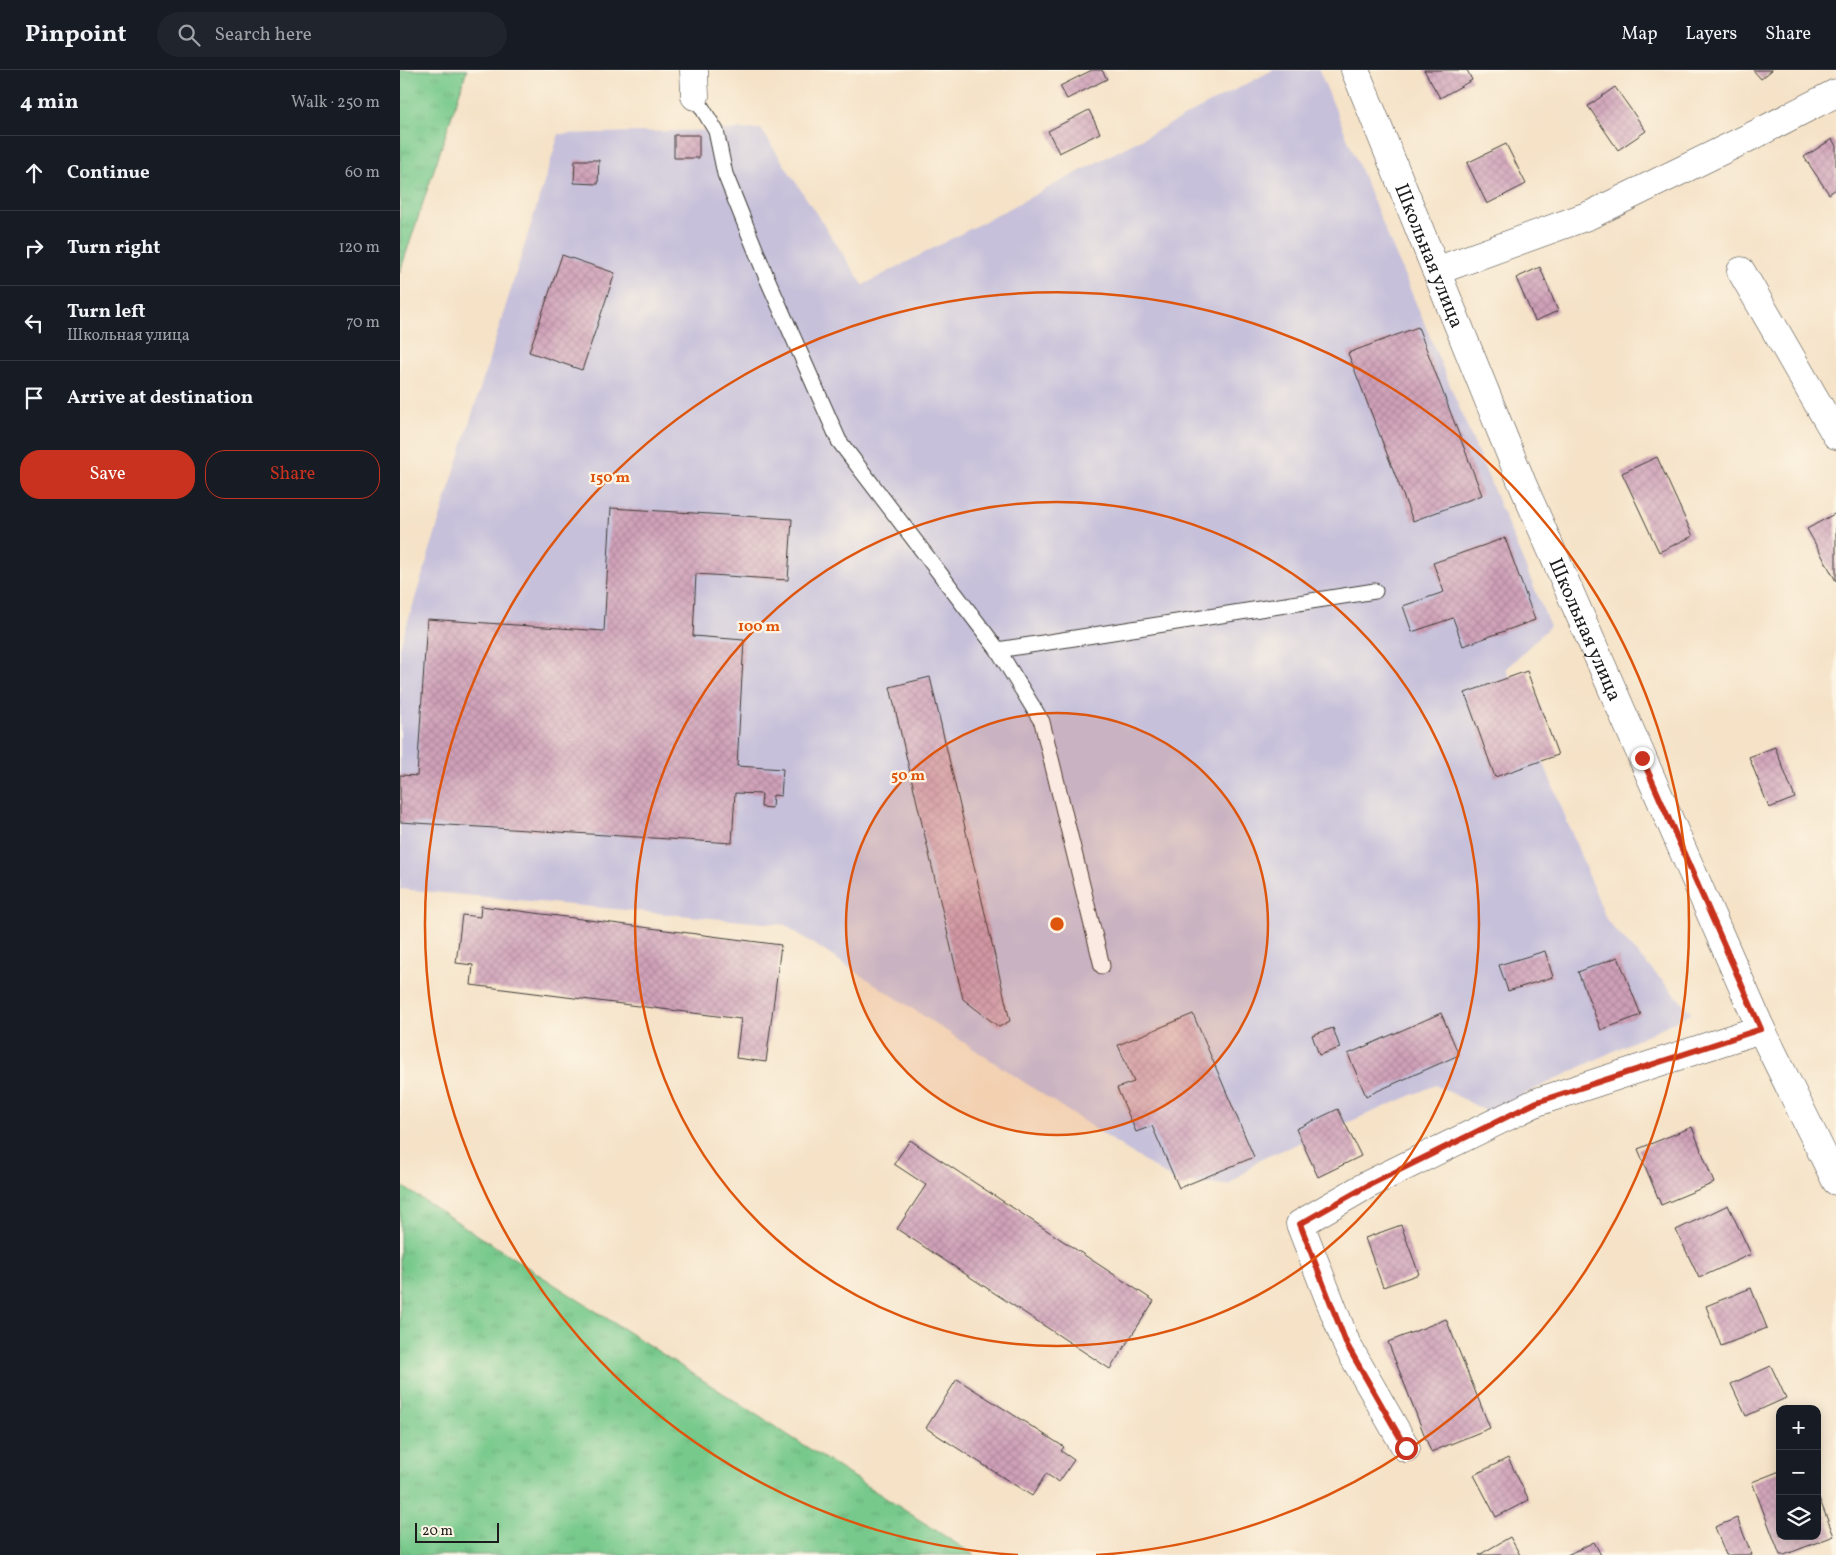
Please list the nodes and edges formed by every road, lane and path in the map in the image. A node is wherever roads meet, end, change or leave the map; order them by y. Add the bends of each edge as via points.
1 (1355, 70) edge
2 (694, 83) edge
3 (1836, 93) edge
4 (1436, 271) junction
5 (1741, 271) dead end
6 (1836, 435) edge
7 (1375, 591) dead end
8 (998, 650) junction
9 (1102, 966) dead end
10 (1761, 1029) junction
11 (1836, 1181) edge
12 (1406, 1448) dead end

1 - 4 street, Школьная улица
2 - 8 lane via 716,131 725,174 766,276 839,440
3 - 4 street via 1590,215
4 - 10 street, Школьная улица via 1522,483
5 - 6 street
7 - 8 lane
8 - 9 lane via 1042,722
10 - 11 street, Школьная улица
10 - 12 street via 1537,1102 1367,1186 1300,1224 1347,1345

